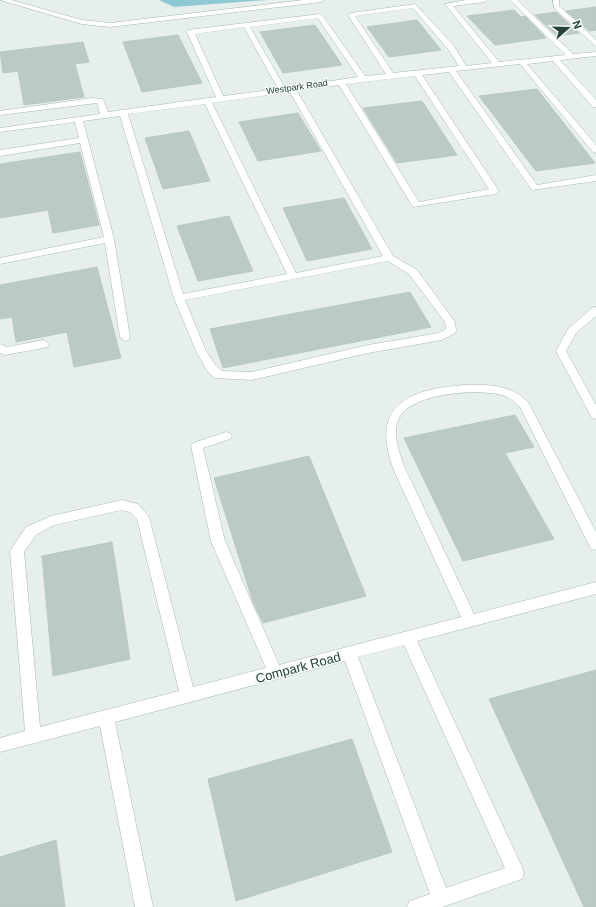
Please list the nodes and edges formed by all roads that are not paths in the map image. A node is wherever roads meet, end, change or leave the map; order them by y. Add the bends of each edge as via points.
1 (3, 0) edge
2 (321, 0) edge
3 (484, 0) edge
4 (513, 0) edge
5 (556, 0) edge
6 (246, 25) junction
7 (596, 44) edge
8 (596, 54) edge
9 (572, 56) junction
10 (554, 58) junction
11 (521, 62) junction
12 (497, 64) junction
13 (464, 68) junction
14 (451, 69) junction
15 (417, 73) junction
16 (391, 76) junction
17 (363, 79) junction
18 (341, 82) junction
19 (292, 88) junction
20 (282, 89) junction
21 (220, 98) junction
22 (207, 100) junction
23 (596, 105) edge
24 (123, 112) junction
25 (0, 113) edge
26 (104, 114) junction
27 (78, 118) junction
28 (0, 130) edge
29 (84, 140) junction
30 (596, 150) edge
31 (0, 153) edge
32 (596, 178) edge
33 (109, 239) junction
34 (389, 258) junction
35 (0, 261) edge
36 (293, 276) junction
37 (179, 298) junction
38 (596, 310) edge
39 (125, 336) dead end
40 (44, 344) dead end
41 (0, 348) edge
42 (592, 401) edge
43 (596, 414) edge
44 (226, 436) dead end
45 (596, 545) edge
46 (596, 588) edge
47 (470, 622) junction
48 (408, 638) junction
49 (350, 653) junction
50 (275, 673) junction
51 (188, 696) junction
52 (106, 717) junction
53 (33, 737) junction
54 (0, 745) edge
55 (441, 899) junction
56 (144, 907) edge
57 (416, 907) edge

1 - 2 street via 82,22 110,26
3 - 12 street via 448,4
4 - 9 street
5 - 7 street via 556,7
6 - 17 street via 320,16
6 - 20 street
6 - 21 street via 191,32
8 - 9 street, Westpark Road
9 - 10 street, Westpark Road
10 - 11 street, Westpark Road
10 - 23 street
11 - 12 street, Westpark Road
11 - 30 street
12 - 13 street, Westpark Road
13 - 14 street, Westpark Road
13 - 16 street via 451,48 415,6 351,15
14 - 15 street, Westpark Road
14 - 32 street via 535,188
15 - 16 street, Westpark Road
15 - 18 street via 495,191 416,205
16 - 17 street, Westpark Road
17 - 18 street, Westpark Road
18 - 19 street, Westpark Road
19 - 20 street, Westpark Road
19 - 34 street
20 - 21 street, Westpark Road
21 - 22 street, Westpark Road
22 - 24 street, Westpark Road
22 - 36 street
24 - 26 street, Westpark Road
24 - 37 street
25 - 26 street via 92,100 100,101
26 - 27 street, Westpark Road
27 - 28 street, Westpark Road
27 - 29 street
29 - 31 street
29 - 33 street
33 - 35 street
33 - 39 street
34 - 36 street
34 - 37 street via 413,272 426,287 450,322 451,331 442,336 368,349 252,376 219,375 212,369 202,351
36 - 37 street
38 - 42 street via 572,332 561,350
40 - 41 street via 5,351
42 - 43 street
44 - 50 street via 196,446 218,541
45 - 47 street via 524,405 515,396 490,389 463,388 419,398 404,406 394,416 391,428 392,445 400,471
46 - 47 street, Compark Road
47 - 48 street, Compark Road
48 - 49 street, Compark Road
48 - 55 street via 516,873
49 - 50 street, Compark Road
49 - 55 street
50 - 51 street, Compark Road
51 - 52 street, Compark Road
51 - 53 street via 143,517 134,508 122,505 51,521 31,531 17,551
52 - 53 street, Compark Road
52 - 56 street
53 - 54 street, Compark Road
55 - 57 street

